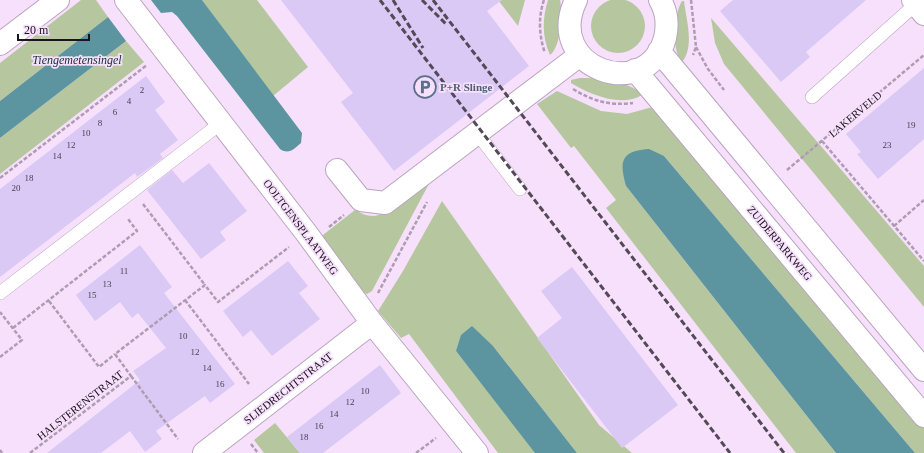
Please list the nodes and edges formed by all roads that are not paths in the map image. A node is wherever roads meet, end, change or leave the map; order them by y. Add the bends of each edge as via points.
1 (58, 0) edge
2 (126, 0) edge
3 (576, 0) edge
4 (660, 0) edge
5 (918, 6) edge
6 (0, 44) edge
7 (659, 51) junction
8 (580, 55) junction
9 (635, 70) junction
10 (812, 97) dead end
11 (221, 124) junction
12 (477, 133) junction
13 (337, 170) dead end
14 (520, 189) dead end
15 (0, 293) edge
16 (370, 318) junction
17 (924, 370) edge
18 (924, 416) edge
19 (204, 453) edge
20 (477, 453) edge

1 - 6 street
2 - 11 street, OOLTGENSPLAATWEG
3 - 8 street via 570,14 570,29 573,43
4 - 7 street via 665,12 667,30
5 - 10 lane
7 - 9 street via 649,63
7 - 17 street
8 - 9 street via 600,70 617,74
8 - 12 street
9 - 18 street, ZUIDERPARKWEG
11 - 15 lane
11 - 16 street, OOLTGENSPLAATWEG
12 - 13 street via 385,203 361,200
12 - 14 lane
16 - 19 street, SLIEDRECHTSTRAAT
16 - 20 street, OOLTGENSPLAATWEG

